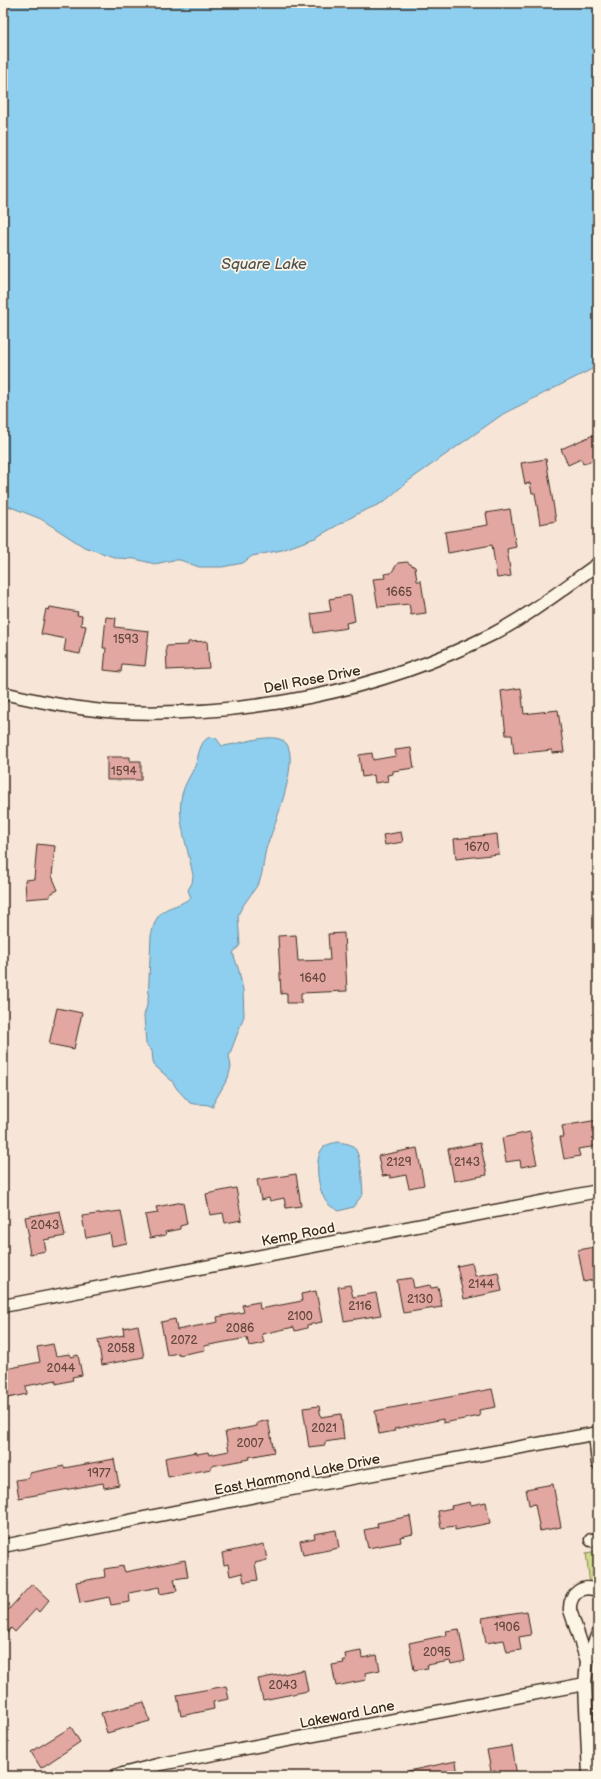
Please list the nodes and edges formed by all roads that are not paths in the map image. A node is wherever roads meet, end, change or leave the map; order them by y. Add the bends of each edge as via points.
1 (598, 564) edge
2 (3, 693) edge
3 (598, 1191) edge
4 (3, 1306) edge
5 (596, 1434) edge
6 (598, 1464) edge
7 (3, 1546) edge
8 (598, 1591) edge
9 (598, 1633) edge
10 (587, 1661) junction
11 (585, 1684) junction
12 (115, 1776) edge
13 (589, 1776) edge

1 - 2 street, Dell Rose Drive via 528,613 494,633 417,667 325,695 246,706 160,712 92,710
3 - 4 street, Kemp Road
5 - 6 street
5 - 7 street, East Hammond Lake Drive via 278,1492
8 - 10 street via 592,1588 581,1590 573,1596 570,1604
9 - 10 street
10 - 11 street
11 - 12 street, Lakeward Lane via 161,1764
11 - 13 street

